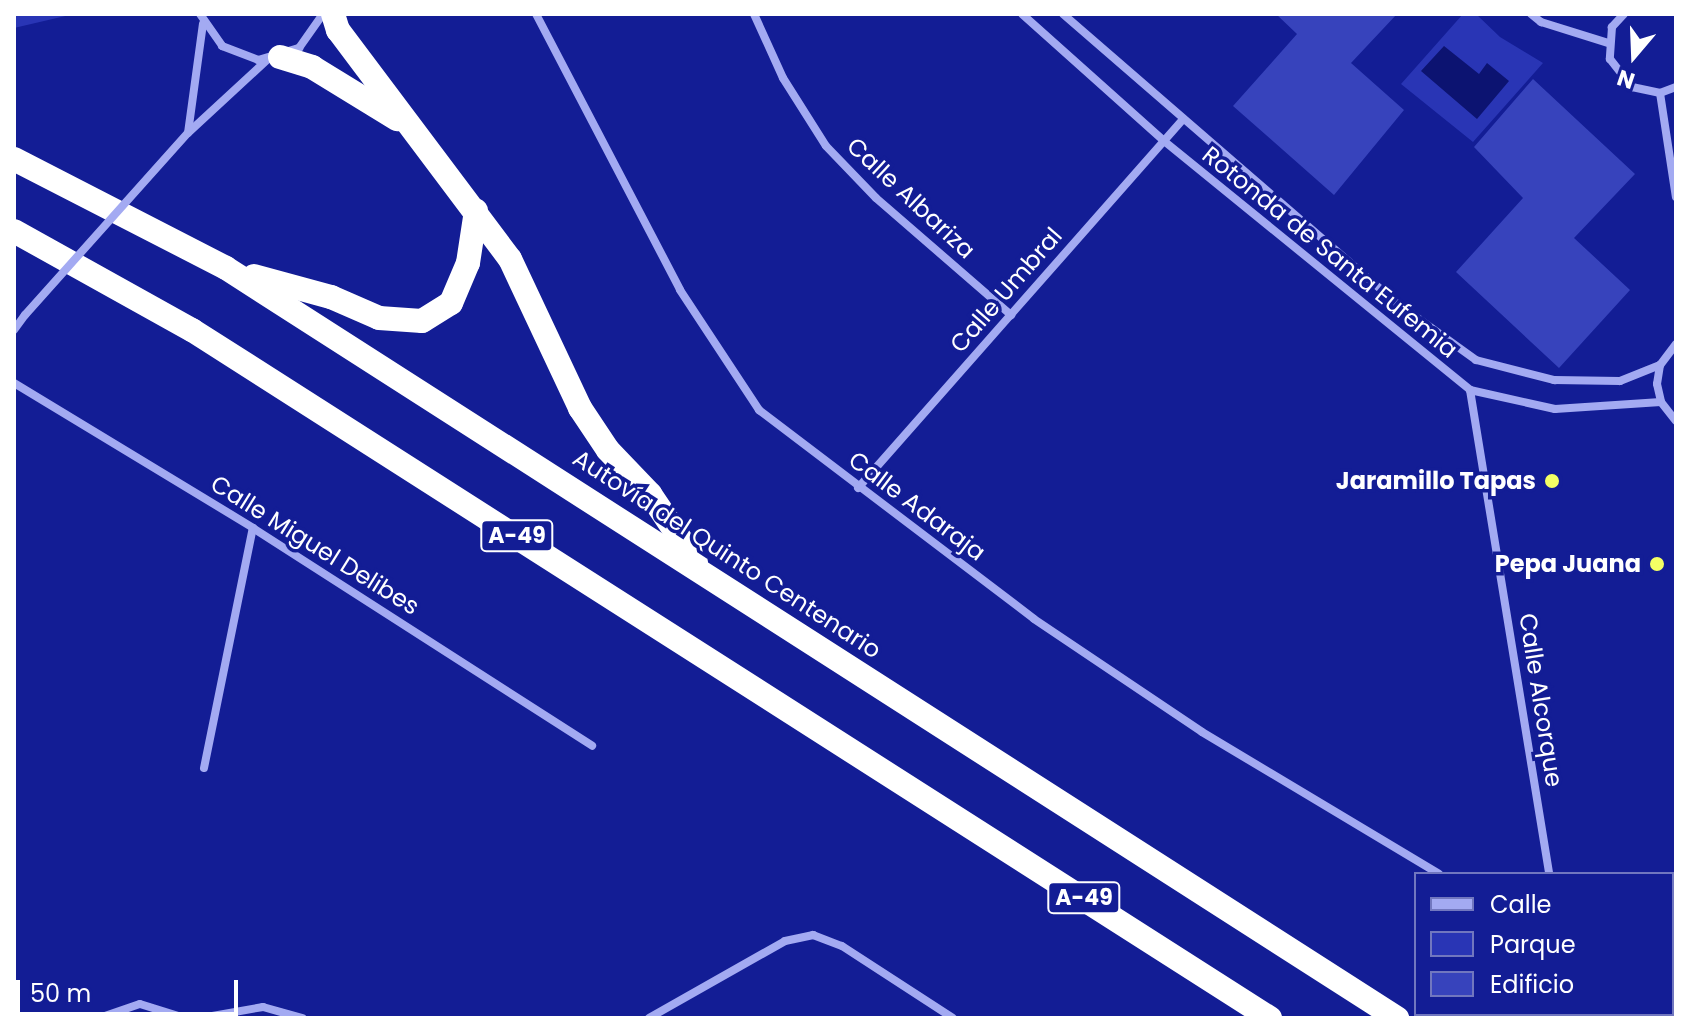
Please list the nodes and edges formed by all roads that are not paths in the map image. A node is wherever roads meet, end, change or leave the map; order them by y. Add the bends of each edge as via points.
1 (200, 14) edge
2 (323, 14) edge
3 (333, 14) edge
4 (536, 14) edge
5 (754, 14) edge
6 (1022, 14) edge
7 (1063, 14) edge
8 (1531, 14) edge
9 (1624, 14) edge
10 (203, 24) junction
11 (1608, 43) junction
12 (274, 58) junction
13 (1676, 87) edge
14 (1660, 93) junction
15 (1183, 119) junction
16 (408, 125) junction
17 (188, 133) junction
18 (1164, 141) junction
19 (14, 159) edge
20 (1676, 197) edge
21 (476, 211) junction
22 (14, 231) edge
23 (226, 268) junction
24 (25, 315) junction
25 (1011, 315) junction
26 (14, 319) edge
27 (14, 330) edge
28 (1676, 344) edge
29 (1660, 365) junction
30 (14, 383) edge
31 (1470, 390) junction
32 (1661, 402) junction
33 (1676, 421) edge
34 (858, 488) junction
35 (253, 528) junction
36 (701, 570) junction
37 (592, 746) dead end
38 (204, 768) dead end
39 (1436, 872) edge
40 (1549, 872) edge
41 (99, 1018) edge
42 (185, 1018) edge
43 (201, 1018) edge
44 (302, 1018) edge
45 (649, 1018) edge
46 (953, 1018) edge
47 (1270, 1018) edge
48 (1397, 1018) edge

1 - 10 street
2 - 12 street via 307,40
3 - 16 highway via 338,30
4 - 34 street, Calle Adaraja via 680,290 759,410
5 - 25 street, Calle Albariza via 783,78 826,146 876,198
6 - 18 street, Rotonda de Santa Eufemia
7 - 15 street, Rotonda de Santa Eufemia
8 - 11 street
9 - 11 street via 1612,27
10 - 12 street via 230,52
10 - 17 street
11 - 14 street via 1610,59 1632,87
12 - 16 highway via 312,67
12 - 17 street
13 - 14 street
14 - 20 street
15 - 18 street, Calle Umbral
15 - 29 street, Rotonda de Santa Eufemia via 1394,301 1476,360 1554,380 1620,381
16 - 21 highway
17 - 24 street, bridge
18 - 25 street, Calle Umbral
18 - 31 street, Rotonda de Santa Eufemia
19 - 23 highway, Autovía del Quinto Centenario / A-49
21 - 23 highway via 468,263 451,303 422,321 379,318 331,297
21 - 36 highway via 510,259 580,408 608,450 650,494
22 - 47 highway, A-49 via 192,330
23 - 36 highway, Autovía del Quinto Centenario / A-49
24 - 26 street
24 - 27 street
25 - 34 street, Calle Umbral
28 - 29 street
29 - 32 street
30 - 35 street, Calle Miguel Delibes
31 - 32 street, Rotonda de Santa Eufemia via 1555,409
31 - 40 street, Calle Alcorque
32 - 33 street
34 - 39 street, Calle Adaraja via 1034,619 1202,732
35 - 37 street, Calle Miguel Delibes
35 - 38 street
36 - 48 highway, Autovía del Quinto Centenario / A-49
41 - 42 street via 140,1004
43 - 44 street via 263,1007
45 - 46 street via 785,941 813,935 842,946

